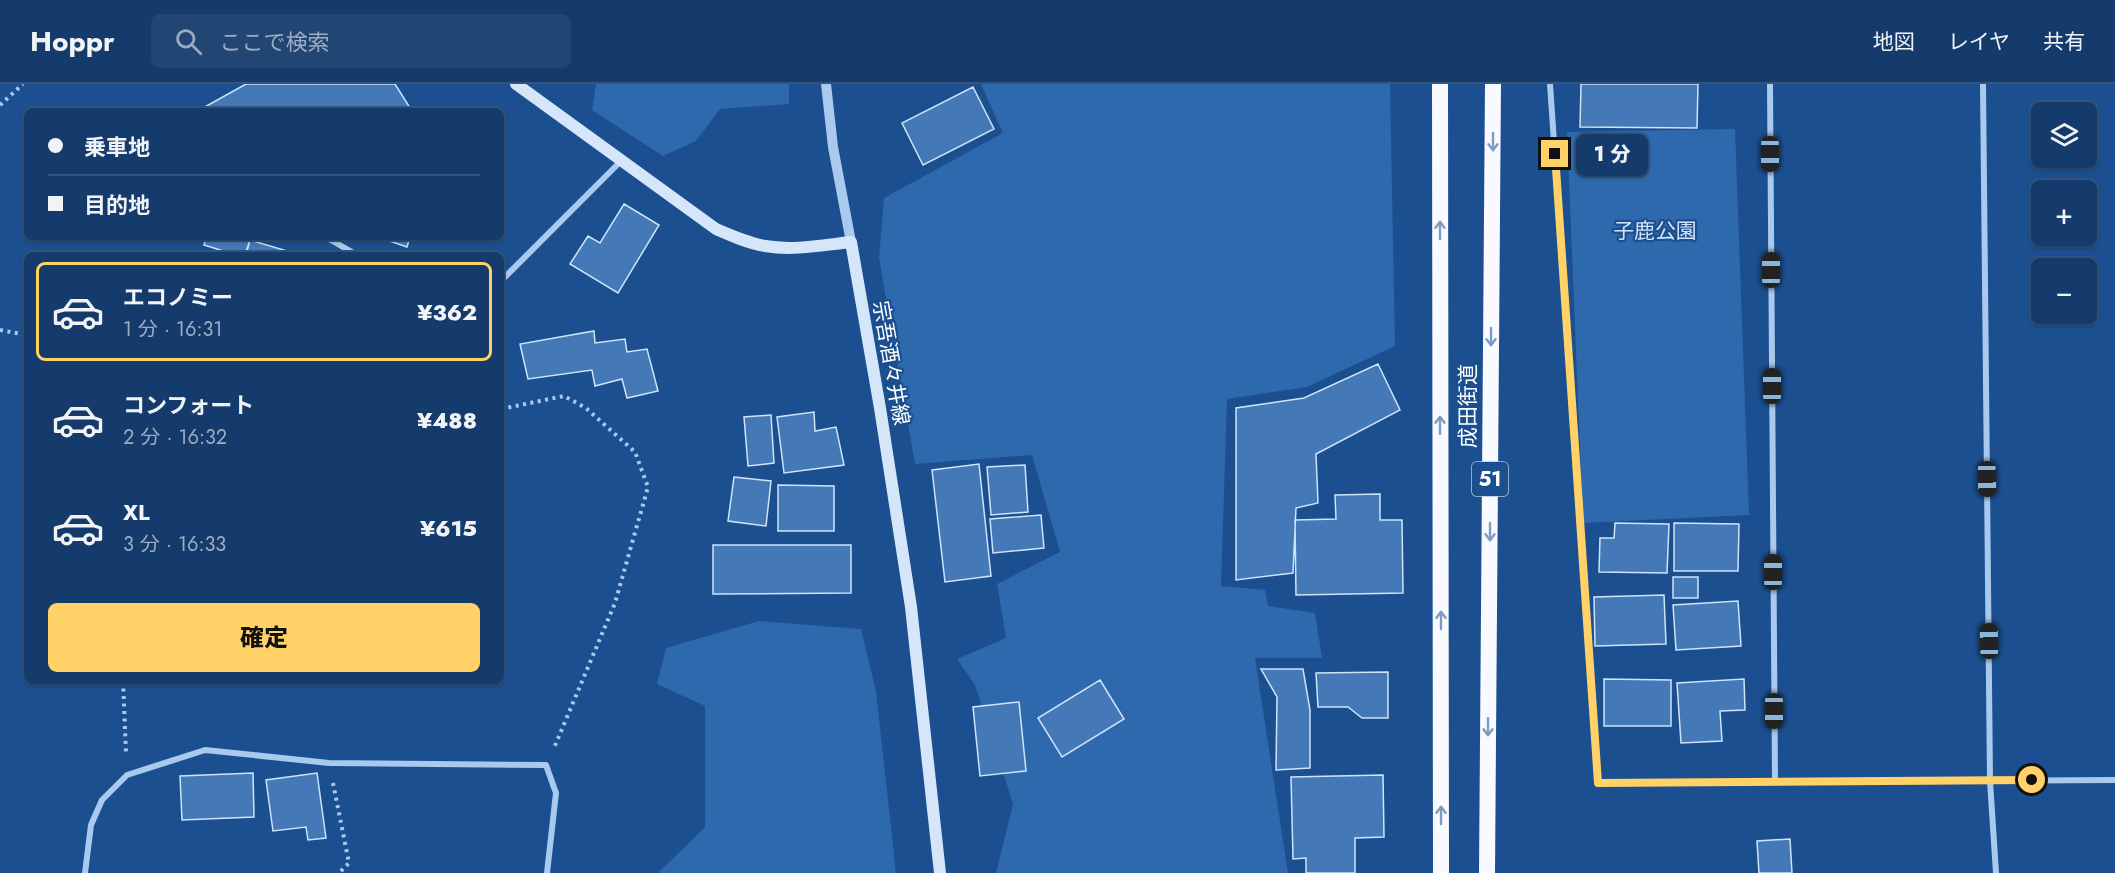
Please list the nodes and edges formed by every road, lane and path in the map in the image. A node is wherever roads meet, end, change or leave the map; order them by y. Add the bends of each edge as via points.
1 (23, 84) edge
2 (516, 84) edge
3 (826, 84) edge
4 (1440, 84) edge
5 (1493, 84) edge
6 (1550, 84) edge
7 (1770, 84) edge
8 (1983, 84) edge
9 (0, 105) edge
10 (621, 161) junction
11 (331, 240) edge
12 (850, 242) junction
13 (352, 252) edge
14 (504, 278) edge
15 (0, 330) edge
16 (24, 334) edge
17 (504, 408) edge
18 (123, 684) edge
19 (329, 763) junction
20 (546, 765) junction
21 (127, 775) junction
22 (2115, 780) edge
23 (1775, 781) junction
24 (1990, 781) junction
25 (85, 873) edge
26 (339, 873) edge
27 (547, 873) edge
28 (940, 873) edge
29 (1441, 873) edge
30 (1487, 873) edge
31 (1996, 873) edge

1 - 9 path
2 - 10 main road
3 - 12 street
29 -> 4 highway, 成田街道
5 -> 30 highway, 成田街道 / 51
6 - 23 street via 1598,783
7 - 23 street
8 - 24 street
10 - 12 main road via 716,229 745,241 767,247
10 - 14 street
11 - 13 street
12 - 28 main road, 宗吾酒々井線 via 911,607
15 - 16 path
17 - 20 path via 564,396 586,408 635,452 648,488 615,603
18 - 21 path
19 - 20 street
19 - 21 street via 205,750
19 - 26 path via 349,863
20 - 27 street via 556,793
21 - 25 street via 102,800 91,825
22 - 24 street
23 - 24 street
24 - 31 street

